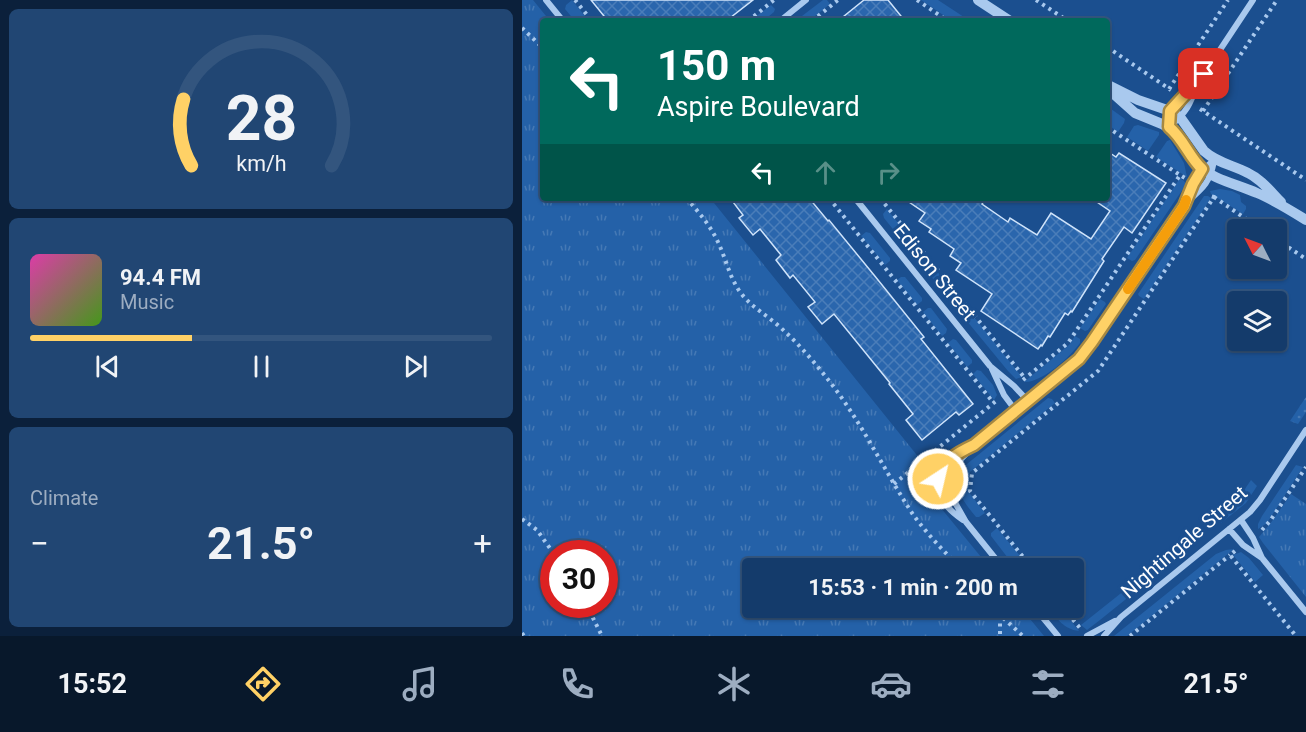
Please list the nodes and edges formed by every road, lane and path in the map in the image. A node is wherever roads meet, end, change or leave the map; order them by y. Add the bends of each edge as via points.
1 (546, 0) edge
2 (574, 0) edge
3 (774, 0) edge
4 (806, 0) edge
5 (838, 0) edge
6 (917, 0) edge
7 (978, 0) edge
8 (1036, 0) edge
9 (1228, 0) edge
10 (1253, 0) edge
11 (1277, 0) edge
12 (561, 18) edge
13 (589, 18) edge
14 (752, 18) edge
15 (784, 18) edge
16 (816, 18) edge
17 (944, 18) edge
18 (1005, 18) edge
19 (1063, 18) edge
20 (522, 28) edge
21 (540, 45) edge
22 (1110, 49) edge
23 (1200, 80) junction
24 (1110, 87) edge
25 (1110, 88) edge
26 (1169, 89) junction
27 (1182, 97) junction
28 (1191, 103) junction
29 (1170, 111) junction
30 (1203, 111) junction
31 (1180, 117) junction
32 (1169, 127) junction
33 (1110, 129) edge
34 (1214, 160) junction
35 (1207, 172) junction
36 (1180, 175) junction
37 (1306, 180) edge
38 (1193, 184) junction
39 (1202, 189) junction
40 (1214, 197) junction
41 (689, 201) edge
42 (830, 201) edge
43 (857, 201) edge
44 (882, 201) edge
45 (1184, 206) junction
46 (1287, 207) junction
47 (1246, 219) edge
48 (1306, 220) edge
49 (1287, 246) edge
50 (1306, 259) edge
51 (990, 366) junction
52 (1025, 378) junction
53 (1014, 386) junction
54 (1004, 394) junction
55 (1028, 401) junction
56 (993, 403) junction
57 (1016, 411) junction
58 (1306, 430) edge
59 (974, 445) junction
60 (1306, 467) edge
61 (894, 484) junction
62 (522, 519) edge
63 (1241, 520) junction
64 (966, 522) junction
65 (1229, 529) junction
66 (1263, 529) dead end
67 (544, 540) edge
68 (1244, 545) junction
69 (1230, 555) junction
70 (951, 558) edge
71 (995, 558) edge
72 (1024, 558) edge
73 (1262, 558) junction
74 (1306, 612) edge
75 (1121, 617) junction
76 (593, 618) edge
77 (1000, 618) edge
78 (1003, 618) edge
79 (1043, 618) edge
80 (1072, 618) edge
81 (1085, 633) edge
82 (602, 636) edge
83 (1000, 636) edge
84 (1023, 636) edge
85 (1058, 636) edge
86 (1104, 636) edge
87 (1130, 636) edge
88 (1296, 636) edge

1 - 12 street
2 - 13 path
3 - 14 path
4 - 15 street
5 - 16 path
6 - 17 path
7 - 18 street
8 - 19 path
9 - 26 path
10 - 23 street
11 - 30 path
20 - 21 path
22 - 26 path
23 - 27 street
23 - 28 street
24 - 29 street
25 - 32 street via 1135,113
26 - 27 path
27 - 29 street
28 - 30 path
28 - 31 street
29 - 31 street
29 - 32 street
30 - 37 path
31 - 32 street
31 - 34 street
32 - 35 street via 1197,165
33 - 36 path
34 - 35 street
34 - 46 street via 1249,173
35 - 38 street
35 - 39 street
35 - 46 street
36 - 38 path
36 - 52 path via 1068,343
38 - 45 street
39 - 40 path
39 - 45 street
40 - 47 path
40 - 72 path via 1098,371 972,473 970,491
41 - 61 path via 718,242 739,290 799,345 829,381
42 - 56 path
43 - 51 street, Edison Street
44 - 52 path
45 - 55 street via 1084,353
46 - 48 street
49 - 50 path
51 - 53 street, Edison Street
51 - 54 street, Edison Street
52 - 53 path
53 - 55 street, Edison Street
54 - 56 path
54 - 57 street, Edison Street
55 - 57 street
56 - 61 path
57 - 59 street
58 - 63 street, Nightingale Street via 1260,500
59 - 64 street via 954,466 949,482 949,490
59 - 64 street via 950,459 938,479 944,503
60 - 66 path
61 - 70 path via 919,523
62 - 67 path
63 - 65 street, Nightingale Street
63 - 73 street
64 - 71 street
65 - 68 street
65 - 75 street, Nightingale Street
68 - 69 path
68 - 73 street
69 - 87 path
69 - 88 path
73 - 74 street
75 - 81 street, Nightingale Street
75 - 86 street, Nightingale Street
76 - 82 path
77 - 83 path
78 - 84 path
79 - 85 street
80 - 81 path

